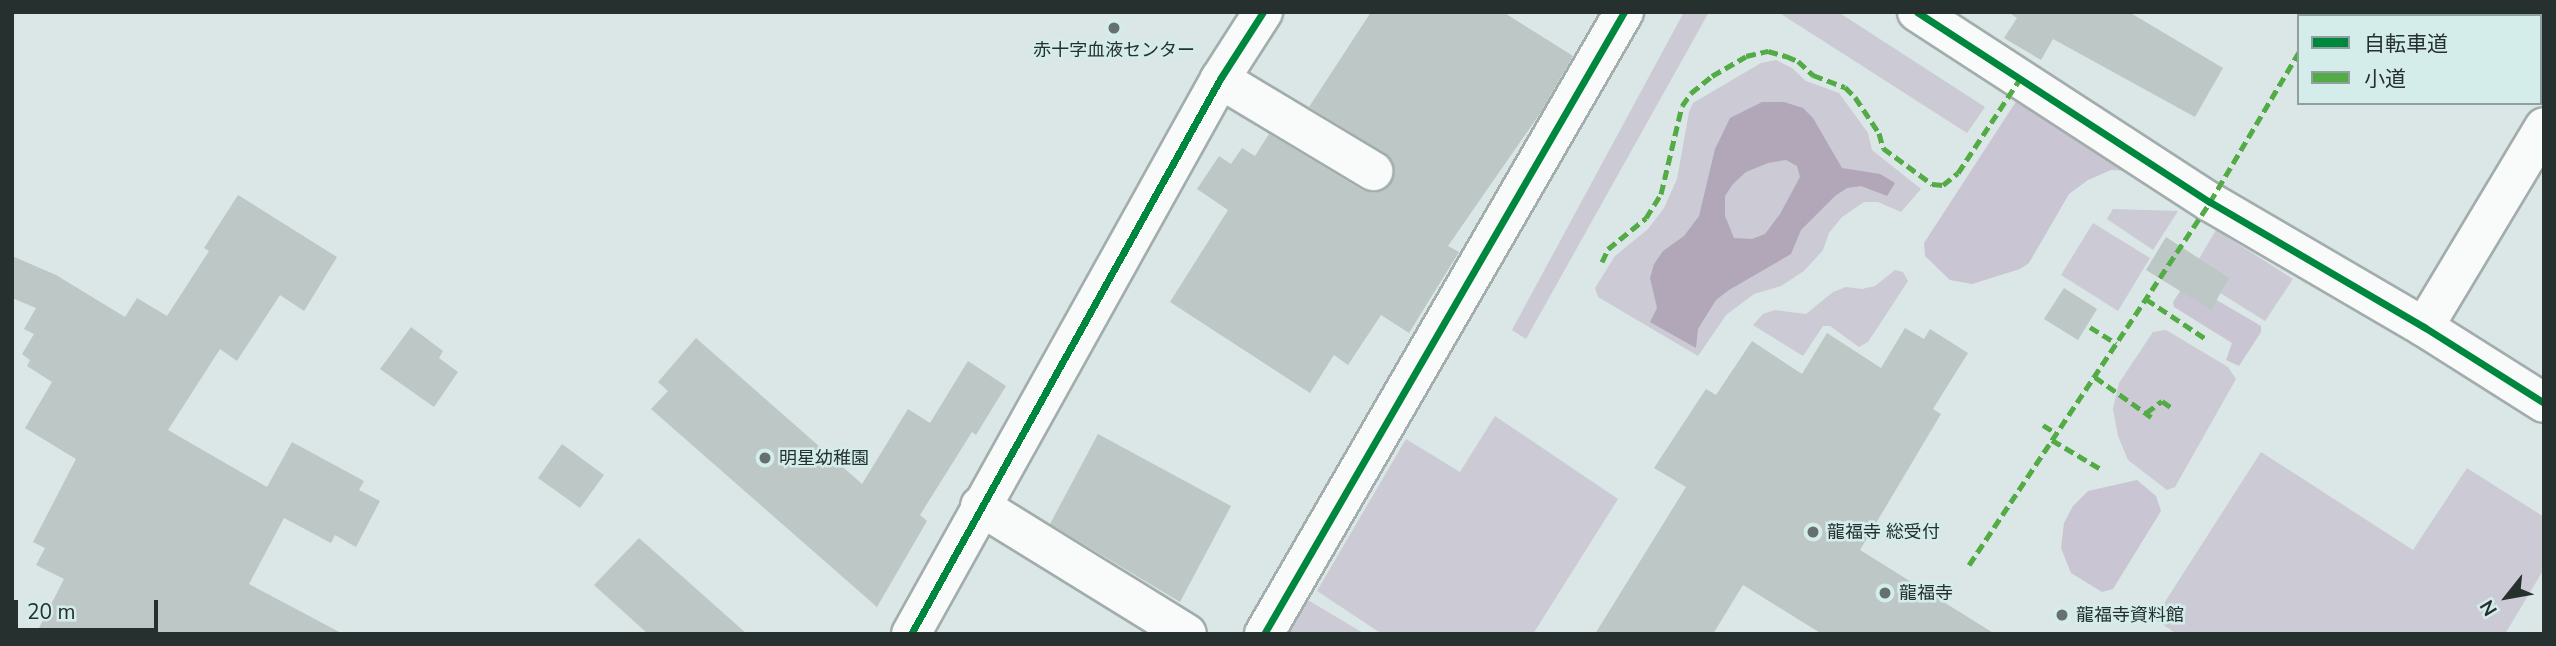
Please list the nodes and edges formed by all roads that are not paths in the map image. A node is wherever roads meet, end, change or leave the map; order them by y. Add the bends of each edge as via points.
1 (1263, 12) edge
2 (1624, 12) edge
3 (1917, 12) edge
4 (2539, 12) edge
5 (2544, 15) edge
6 (1220, 79) junction
7 (2544, 127) edge
8 (1373, 171) dead end
9 (2424, 327) junction
10 (2544, 403) edge
11 (980, 506) junction
12 (911, 634) edge
13 (1187, 634) edge
14 (1264, 634) edge

1 - 6 street
2 - 14 street
3 - 9 street via 2210,202
4 - 5 street
6 - 8 street
6 - 11 street
7 - 9 street
9 - 10 street
11 - 12 street
11 - 13 street

